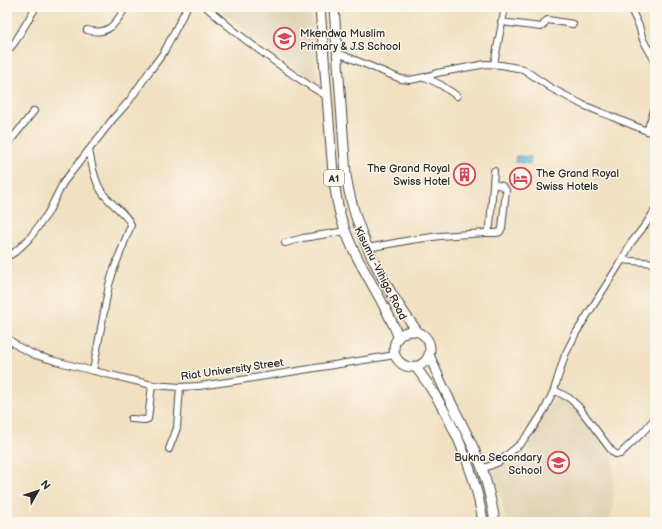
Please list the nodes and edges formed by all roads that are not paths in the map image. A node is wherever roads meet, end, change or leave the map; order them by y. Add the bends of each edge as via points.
1 (36, 7) edge
2 (126, 7) edge
3 (187, 7) edge
4 (206, 7) edge
5 (320, 7) edge
6 (334, 7) edge
7 (505, 7) edge
8 (630, 7) edge
9 (501, 22) junction
10 (573, 24) dead end
11 (87, 30) dead end
12 (7, 52) edge
13 (338, 53) junction
14 (655, 61) edge
15 (494, 64) junction
16 (425, 77) junction
17 (327, 96) junction
18 (457, 96) dead end
19 (655, 107) edge
20 (34, 111) dead end
21 (647, 131) junction
22 (655, 133) edge
23 (7, 145) edge
24 (89, 150) junction
25 (494, 171) dead end
26 (494, 184) junction
27 (655, 210) edge
28 (346, 231) junction
29 (485, 233) junction
30 (285, 244) dead end
31 (367, 248) junction
32 (7, 257) edge
33 (622, 260) junction
34 (655, 263) edge
35 (418, 332) junction
36 (398, 336) junction
37 (7, 338) edge
38 (395, 354) junction
39 (429, 354) junction
40 (415, 366) junction
41 (93, 371) junction
42 (152, 385) junction
43 (180, 387) junction
44 (554, 390) junction
45 (655, 418) edge
46 (131, 419) dead end
47 (169, 449) dead end
48 (482, 469) junction
49 (483, 522) edge
50 (495, 522) edge

1 - 12 street
2 - 11 street via 110,28 103,32
3 - 24 street via 164,52
4 - 17 street via 230,29 291,74
5 - 17 highway, Kisumu -Vihiga Road / A1
6 - 13 highway, Kisumu -Vihiga Road / A1
7 - 9 street
8 - 14 street via 643,40
9 - 10 street via 541,27 548,20
9 - 15 street
13 - 16 street via 401,79
13 - 31 highway, Kisumu -Vihiga Road / A1 via 346,175 349,193
15 - 16 street
15 - 21 street via 523,70 583,105
16 - 18 street
17 - 28 highway, Kisumu -Vihiga Road / A1 via 333,173
19 - 21 street
20 - 23 street
21 - 22 street
24 - 32 street via 64,183 30,239
24 - 41 street via 101,190 132,225 109,285
25 - 26 street
26 - 29 street via 490,226
26 - 29 street via 506,190 502,228 500,232
27 - 33 street via 631,242
28 - 30 street
28 - 36 highway, Kisumu -Vihiga Road / A1
29 - 31 street via 440,236
31 - 35 highway, Kisumu -Vihiga Road / A1 via 404,314
33 - 34 street
33 - 44 street via 576,333 565,355
35 - 36 highway via 408,331
35 - 39 highway, A1 via 428,342
36 - 38 highway via 394,346
37 - 41 street, Riat University Street via 35,355
38 - 40 highway via 404,365
38 - 43 street, Riat University Street via 242,380
39 - 40 highway via 426,360
39 - 48 highway, A1 via 436,374
40 - 49 highway via 438,399 457,437 481,504
41 - 42 street, Riat University Street
42 - 43 street, Riat University Street
42 - 46 street via 148,419
43 - 47 street via 176,428
44 - 45 street via 578,406 615,454 620,454
44 - 48 street via 545,409 520,444 499,462
48 - 50 highway, A1

